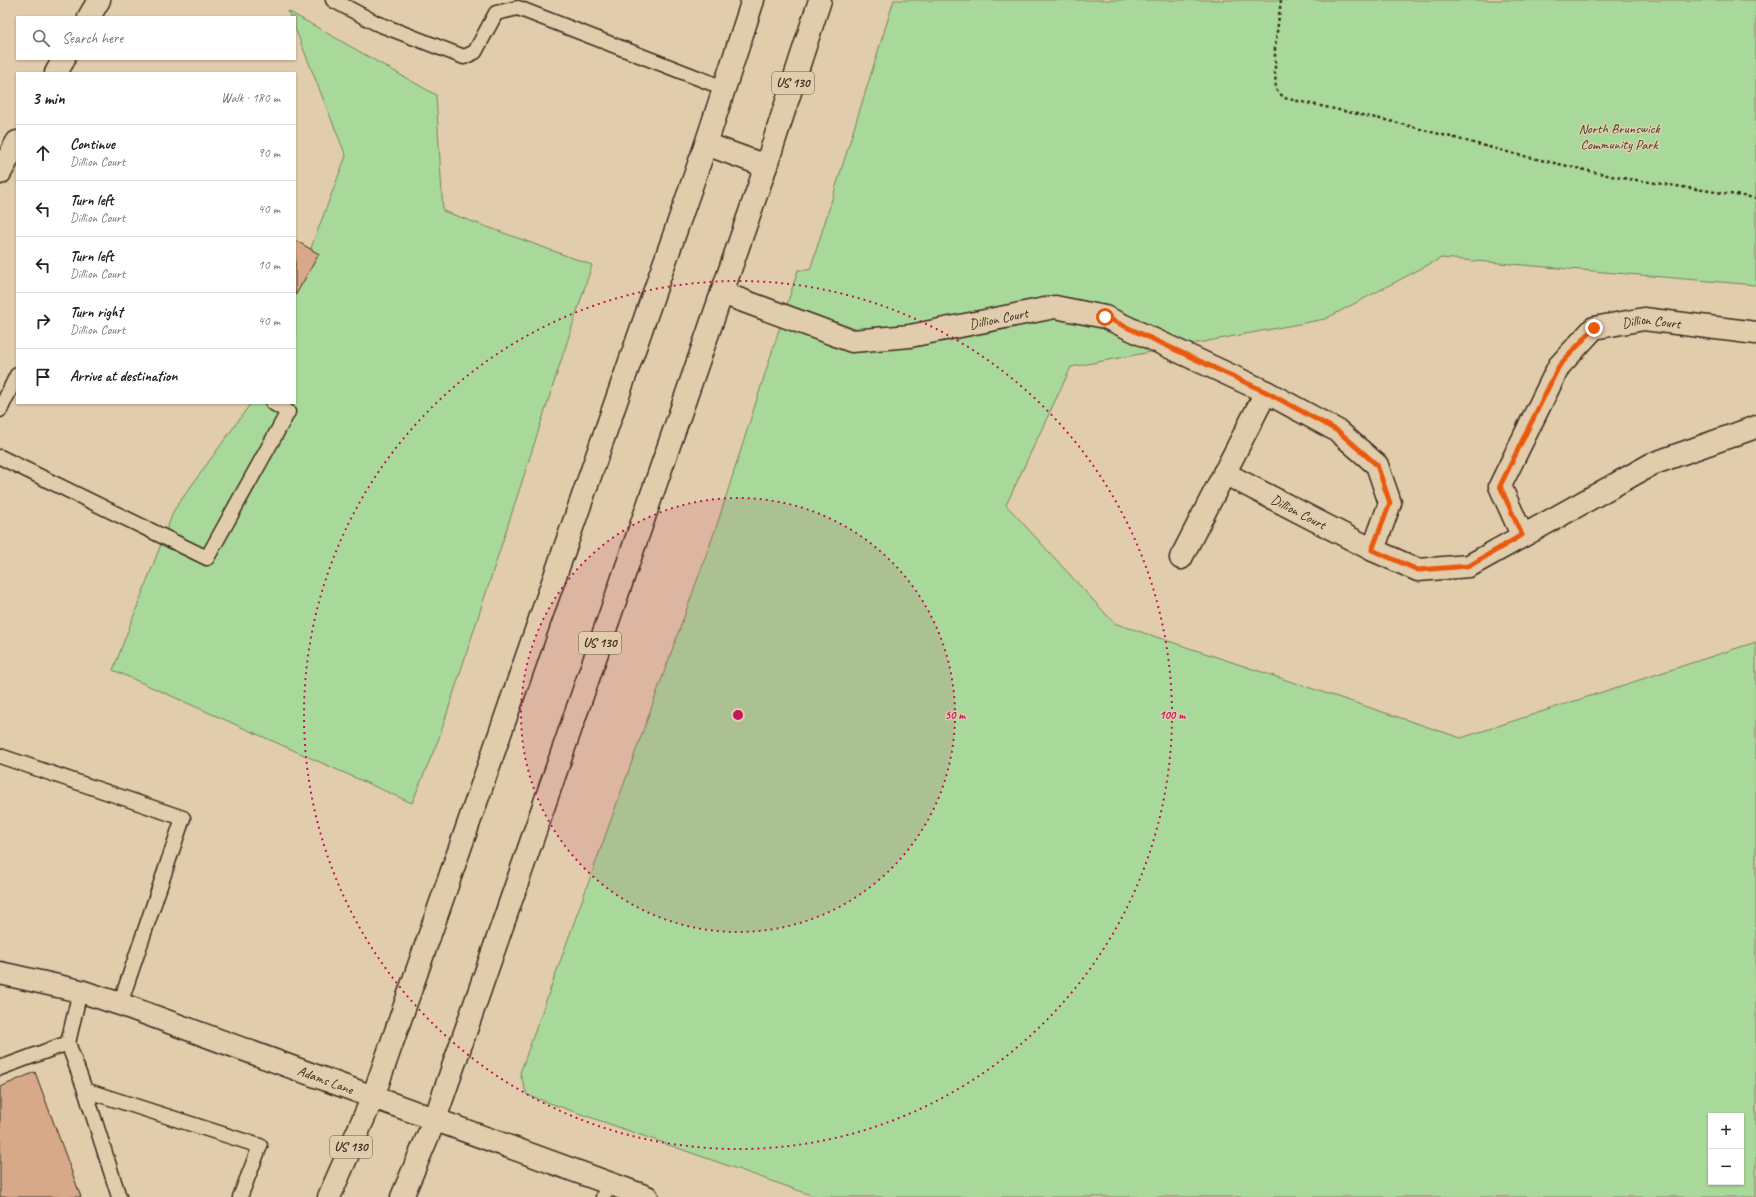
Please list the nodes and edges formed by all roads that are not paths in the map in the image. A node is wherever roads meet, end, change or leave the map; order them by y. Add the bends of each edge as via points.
1 (99, 0) edge
2 (333, 0) edge
3 (752, 0) edge
4 (820, 0) edge
5 (90, 16) edge
6 (63, 60) edge
7 (57, 72) edge
8 (724, 88) junction
9 (16, 144) edge
10 (706, 144) junction
11 (766, 166) junction
12 (0, 173) edge
13 (722, 293) junction
14 (1756, 333) edge
15 (16, 377) edge
16 (1266, 392) junction
17 (275, 404) edge
18 (0, 410) edge
19 (1756, 427) edge
20 (0, 457) edge
21 (1224, 473) junction
22 (1522, 535) junction
23 (1372, 550) junction
24 (1181, 558) dead end
25 (0, 756) edge
26 (0, 973) edge
27 (80, 991) junction
28 (120, 1004) junction
29 (68, 1043) junction
30 (0, 1068) edge
31 (85, 1090) junction
32 (373, 1096) junction
33 (435, 1119) junction
34 (606, 1190) edge
35 (118, 1197) edge
36 (240, 1197) edge
37 (329, 1197) edge
38 (402, 1197) edge
39 (647, 1197) edge

1 - 5 main road
2 - 8 lane via 376,23 464,57 476,52 496,12 518,8
3 - 8 main road, US 130
4 - 11 main road, US 130
6 - 7 main road
8 - 10 main road, US 130
9 - 12 main road
10 - 11 main road
10 - 32 main road, US 130
11 - 13 main road, US 130
13 - 16 main road, Dillion Court via 852,341 910,336 1055,307 1105,317
13 - 33 main road, US 130
14 - 22 main road, Dillion Court via 1644,319 1594,328 1559,366 1500,486
15 - 18 lane
16 - 21 main road
16 - 23 main road, Dillion Court via 1338,431 1377,465 1390,503
17 - 20 lane via 288,412 207,558
19 - 22 main road, Dillion Court via 1652,464
21 - 23 main road, Dillion Court
21 - 24 main road
22 - 23 main road, Dillion Court via 1469,566 1418,570
25 - 28 lane via 183,818
26 - 27 main road, Adams Lane
27 - 28 main road, Adams Lane
27 - 29 lane
28 - 32 main road, Adams Lane
29 - 30 lane
29 - 31 lane
31 - 35 lane
31 - 36 lane via 260,1146
32 - 33 main road, Adams Lane
32 - 37 main road, US 130
33 - 34 main road, Adams Lane
33 - 38 main road, US 130
34 - 39 main road, Adams Lane

